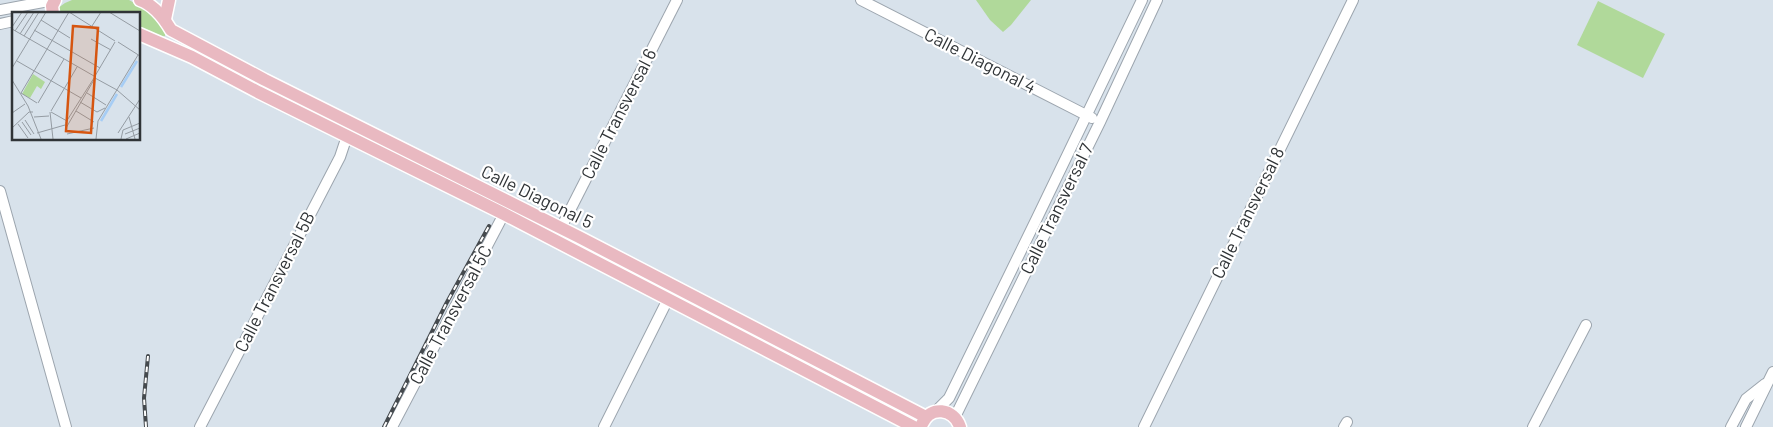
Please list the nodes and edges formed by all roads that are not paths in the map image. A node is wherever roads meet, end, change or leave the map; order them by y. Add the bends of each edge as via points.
1 (55, 0) edge
2 (140, 0) edge
3 (169, 0) edge
4 (677, 0) edge
5 (861, 0) edge
6 (1142, 0) edge
7 (1157, 0) edge
8 (1352, 0) edge
9 (29, 9) edge
10 (0, 10) edge
11 (53, 12) edge
12 (164, 19) junction
13 (171, 30) junction
14 (140, 34) edge
15 (159, 42) junction
16 (265, 80) junction
17 (258, 92) junction
18 (1087, 116) junction
19 (1100, 122) junction
20 (347, 136) junction
21 (440, 176) junction
22 (0, 192) edge
23 (507, 208) junction
24 (561, 228) junction
25 (668, 299) junction
26 (725, 312) junction
27 (990, 314) junction
28 (1002, 320) junction
29 (718, 325) junction
30 (1586, 325) dead end
31 (1773, 372) edge
32 (1766, 383) junction
33 (928, 418) edge
34 (958, 422) edge
35 (66, 427) edge
36 (200, 427) edge
37 (392, 427) edge
38 (604, 427) edge
39 (914, 427) edge
40 (1144, 427) edge
41 (1533, 427) edge
42 (1730, 427) edge
43 (1746, 427) edge

1 - 9 street
1 - 11 main road
2 - 12 main road, Calle Diagonal 5
3 - 12 main road
4 - 24 street, Calle Transversal 6
5 - 18 street, Calle Diagonal 4
6 - 18 street, Calle Transversal 7
7 - 19 street, Calle Transversal 7
8 - 40 street, Calle Transversal 8
9 - 10 street
12 - 13 main road, Calle Diagonal 5
13 - 15 main road via 168,39
13 - 16 main road, Calle Diagonal 5
14 - 15 main road, Calle Diagonal 5
15 - 17 main road, Calle Diagonal 5
16 - 17 street
16 - 21 main road, Calle Diagonal 5
17 - 20 main road, Calle Diagonal 5
18 - 19 street, Calle Diagonal 4
18 - 27 street, Calle Transversal 7
19 - 28 street, Calle Transversal 7
20 - 21 main road, Calle Diagonal 5
20 - 36 street, Calle Transversal 5B via 340,157
21 - 23 main road, Calle Diagonal 5
22 - 35 street
23 - 24 main road, Calle Diagonal 5
23 - 25 main road, Calle Diagonal 5
23 - 37 street, Calle Transversal 5C
24 - 26 main road, Calle Diagonal 5
25 - 29 main road, Calle Diagonal 5
25 - 38 street
26 - 29 main road
26 - 33 main road, Calle Diagonal 5
27 - 28 street
27 - 33 street, Calle Transversal 7 via 949,398
28 - 34 street, Calle Transversal 7
29 - 39 main road, Calle Diagonal 5
30 - 41 street
31 - 32 street
32 - 42 street via 1746,398
32 - 43 street
33 - 34 main road, Calle Diagonal 5 via 946,411

